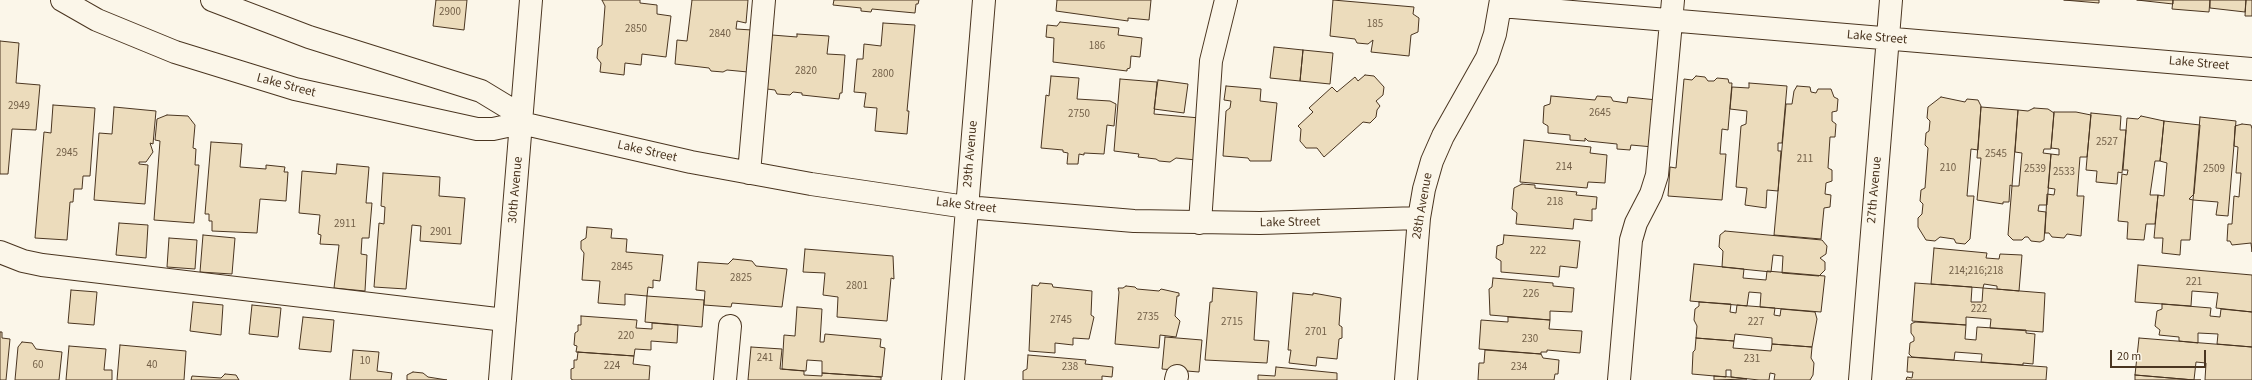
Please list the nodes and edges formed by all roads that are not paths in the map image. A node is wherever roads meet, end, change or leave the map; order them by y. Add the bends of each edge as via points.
1 (62, 0) edge
2 (212, 0) edge
3 (531, 0) edge
4 (764, 0) edge
5 (984, 0) edge
6 (1226, 0) edge
7 (1891, 0) edge
8 (1501, 3) edge
9 (1672, 10) edge
10 (1887, 38) junction
11 (2252, 69) edge
12 (521, 123) junction
13 (749, 174) junction
14 (966, 207) junction
15 (1419, 218) junction
16 (1200, 223) junction
17 (0, 252) edge
18 (505, 320) junction
19 (730, 326) dead end
20 (500, 380) edge
21 (725, 380) edge
22 (952, 380) edge
23 (1406, 380) edge
24 (1619, 380) edge
25 (1860, 380) edge

1 - 12 street, Lake Street via 97,20 142,40 213,65 288,87 477,129 493,129
2 - 12 street via 309,37 481,91 509,108
3 - 12 street, 30th Avenue
4 - 13 street
5 - 14 street, 29th Avenue
6 - 16 street via 1211,61
7 - 10 street, 27th Avenue
8 - 9 street, Lake Street
8 - 15 street, 28th Avenue via 1496,34 1487,58 1443,136 1432,161
9 - 10 street, Lake Street
9 - 24 street via 1657,175 1652,194 1638,218 1630,240
10 - 11 street, Lake Street
10 - 25 street, 27th Avenue
12 - 13 street, Lake Street
12 - 18 street, 30th Avenue
13 - 14 street, Lake Street
14 - 16 street, Lake Street via 1072,217
14 - 22 street, 29th Avenue
15 - 16 street, Lake Street
15 - 23 street, 28th Avenue
17 - 18 street via 23,262 42,265
18 - 20 street, 30th Avenue
19 - 21 street

